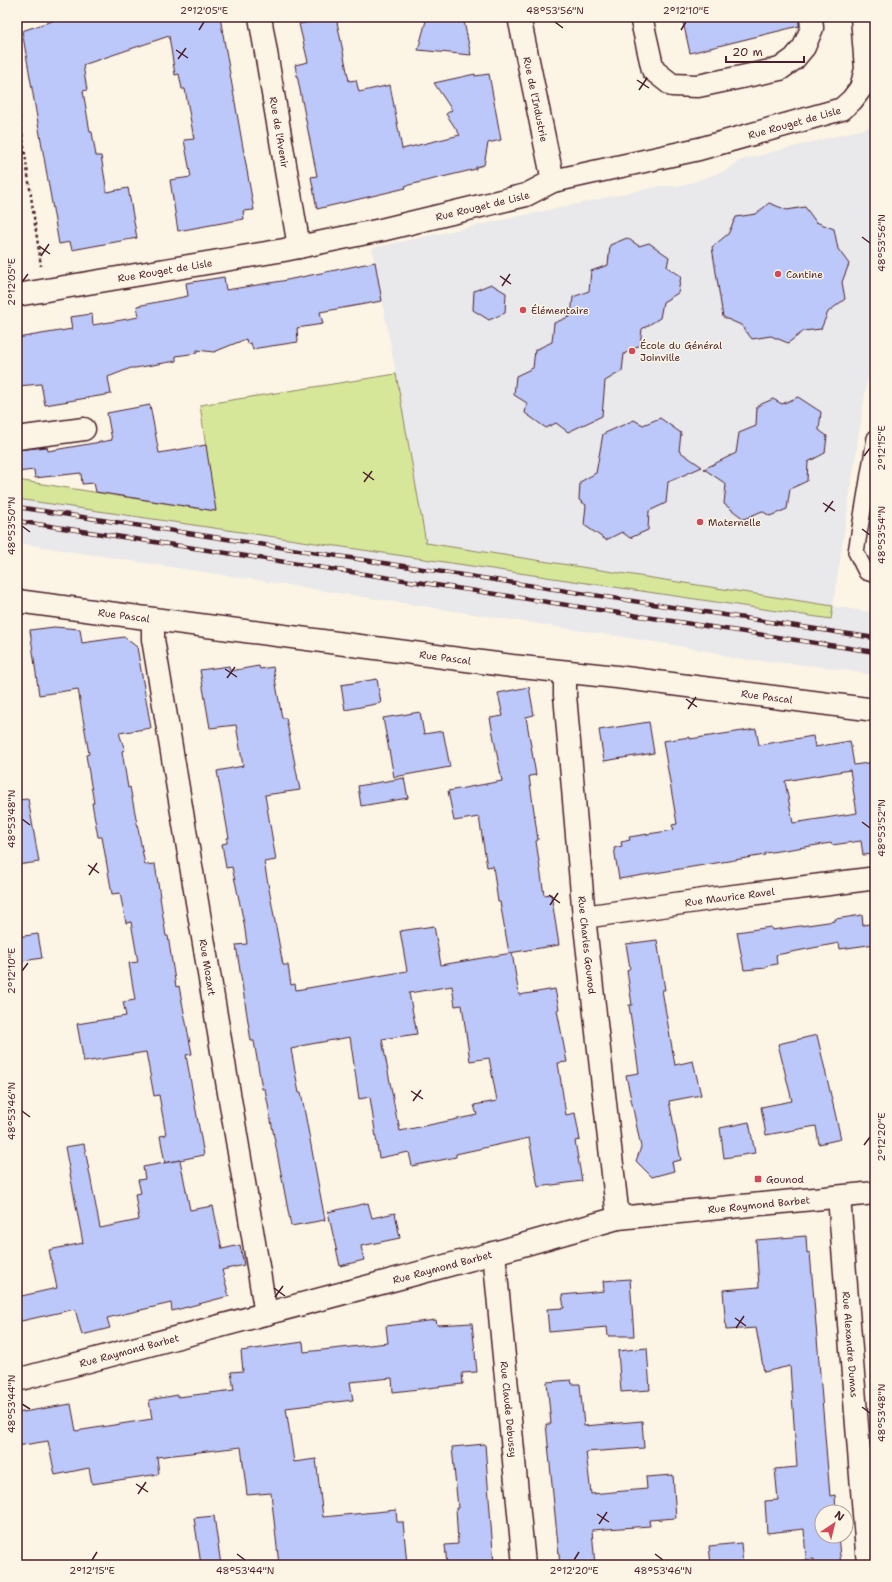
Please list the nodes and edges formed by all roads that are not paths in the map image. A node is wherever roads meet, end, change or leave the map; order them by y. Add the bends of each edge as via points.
1 (260, 17) edge
2 (519, 17) edge
3 (641, 17) edge
4 (811, 17) edge
5 (866, 19) edge
6 (870, 57) edge
7 (553, 181) junction
8 (299, 247) junction
9 (17, 295) edge
10 (84, 429) dead end
11 (17, 438) edge
12 (875, 438) edge
13 (869, 512) edge
14 (875, 575) edge
15 (17, 601) edge
16 (153, 620) junction
17 (565, 672) junction
18 (875, 710) edge
19 (875, 880) edge
20 (584, 917) junction
21 (875, 1193) edge
22 (839, 1197) junction
23 (618, 1218) junction
24 (494, 1253) junction
25 (266, 1314) junction
26 (17, 1380) edge
27 (524, 1565) edge
28 (868, 1565) edge

1 - 8 street, Rue de l'Avenir
2 - 7 street, Rue de l'Industrie
3 - 4 street via 653,70 672,85 698,86 780,69 794,59 804,47 812,28
5 - 6 street, Rue Rouget de Lisle
6 - 7 street, Rue Rouget de Lisle via 860,88 842,109 699,149
7 - 8 street, Rue Rouget de Lisle via 526,195
8 - 9 street, Rue Rouget de Lisle
10 - 11 street
12 - 13 lane
13 - 14 lane via 856,552 866,572
15 - 16 street, Rue Pascal
16 - 17 street, Rue Pascal
16 - 25 street, Rue Mozart via 154,645
17 - 18 street, Rue Pascal
17 - 20 street, Rue Charles Gounod
19 - 20 street, Rue Maurice Ravel
20 - 23 street, Rue Charles Gounod
21 - 22 street, Rue Raymond Barbet
22 - 23 street, Rue Raymond Barbet
22 - 28 street, Rue Alexandre Dumas
23 - 24 street, Rue Raymond Barbet
24 - 25 street, Rue Raymond Barbet
24 - 27 street, Rue Claude Debussy
25 - 26 street, Rue Raymond Barbet

